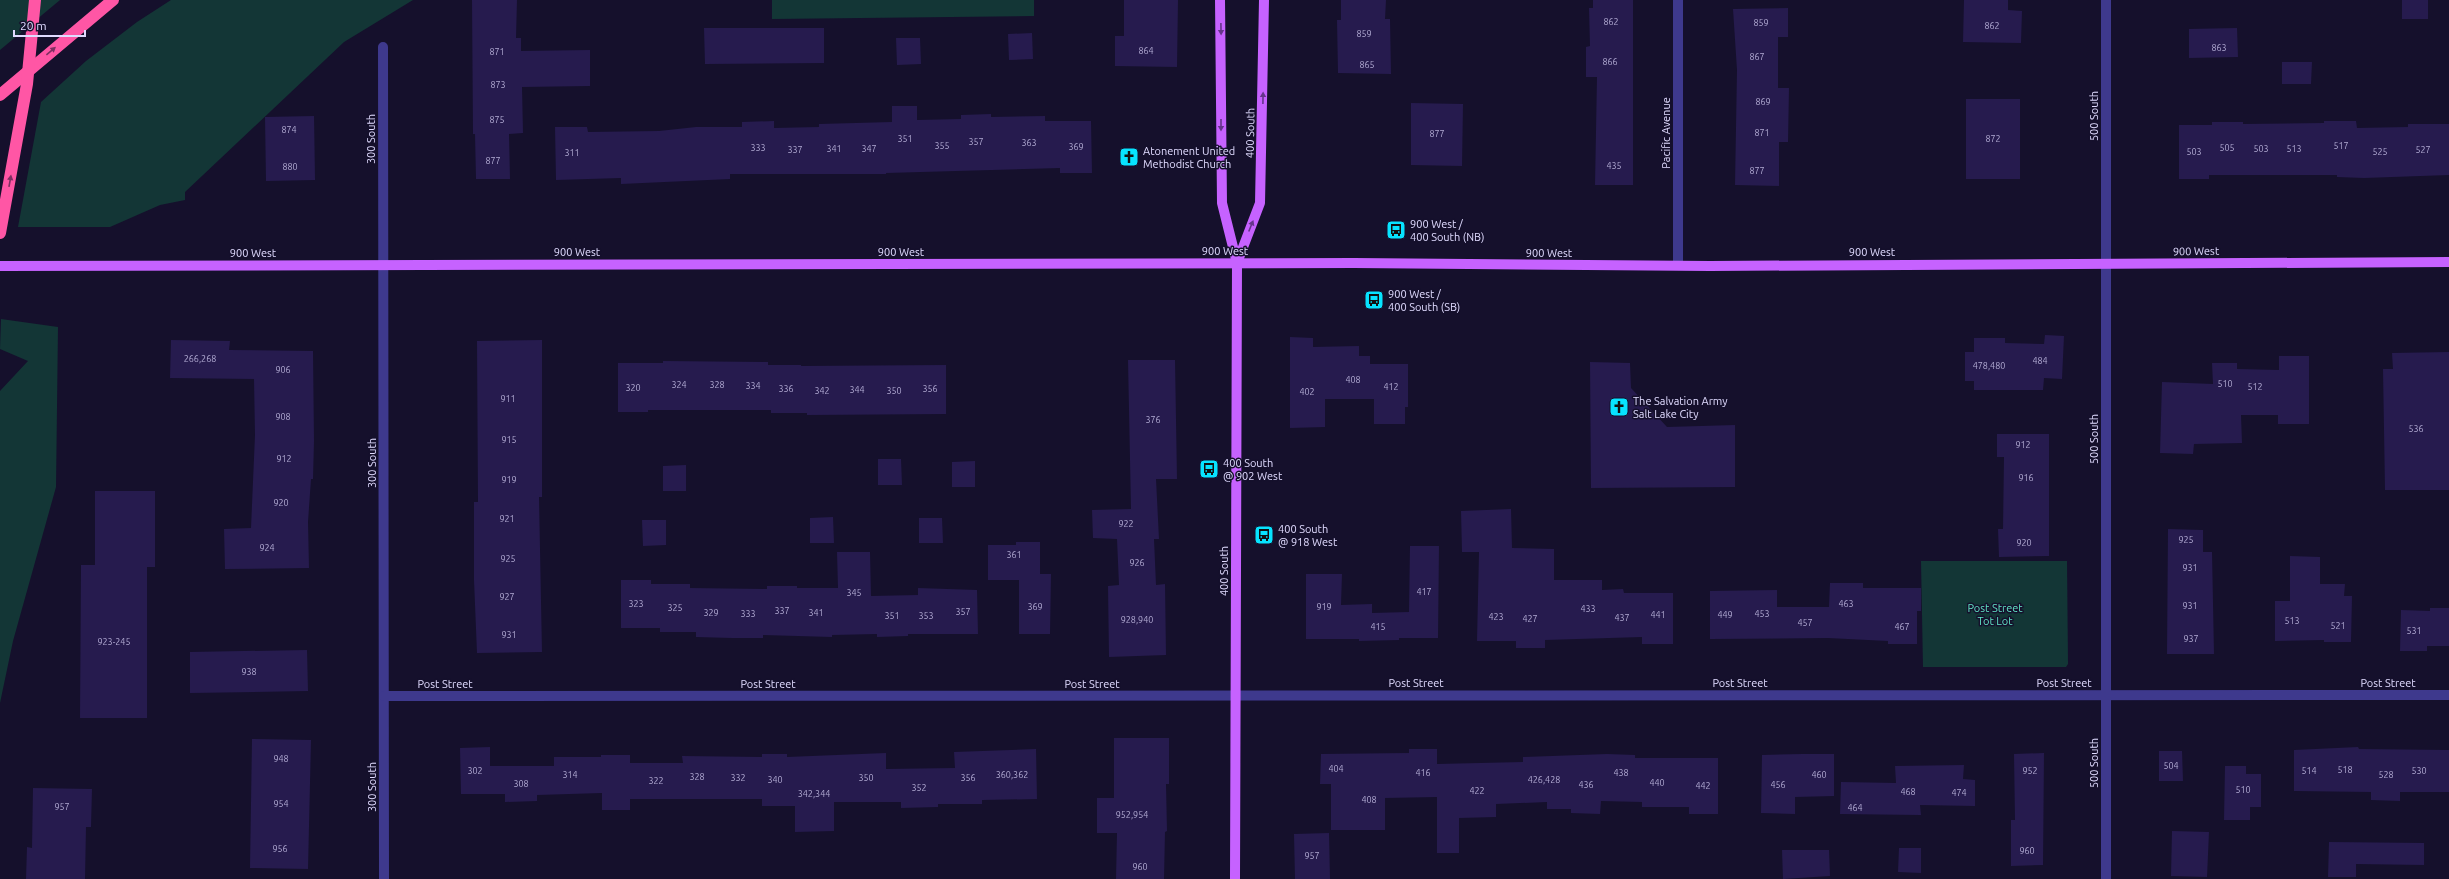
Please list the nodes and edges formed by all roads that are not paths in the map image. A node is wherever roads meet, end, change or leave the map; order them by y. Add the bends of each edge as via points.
1 (35, 0) edge
2 (113, 0) edge
3 (1220, 0) edge
4 (1264, 0) edge
5 (1678, 0) edge
6 (2106, 0) edge
7 (383, 47) dead end
8 (0, 94) edge
9 (0, 233) edge
10 (2449, 262) edge
11 (1237, 263) junction
12 (2106, 264) junction
13 (383, 265) junction
14 (1678, 265) junction
15 (0, 266) edge
16 (2106, 694) junction
17 (1236, 695) junction
18 (2449, 695) edge
19 (384, 696) junction
20 (384, 879) edge
21 (1235, 879) edge
22 (2106, 879) edge

9 -> 1 highway, bridge via 27,84
8 -> 2 highway
3 -> 11 main road, 400 South via 1222,203
11 -> 4 main road, 400 South via 1260,203
5 - 14 street, Pacific Avenue
6 - 12 street, 500 South
7 - 13 street, 300 South
10 - 12 main road, 900 West
11 - 13 main road, 900 West
11 - 14 main road, 900 West
11 - 17 main road, 400 South
12 - 14 main road, 900 West
12 - 16 street, 500 South
13 - 15 main road, 900 West
13 - 19 street, 300 South
16 - 17 street, Post Street
16 - 18 street, Post Street
16 - 22 street, 500 South
17 - 19 street, Post Street
17 - 21 main road, 400 South
19 - 20 street, 300 South

